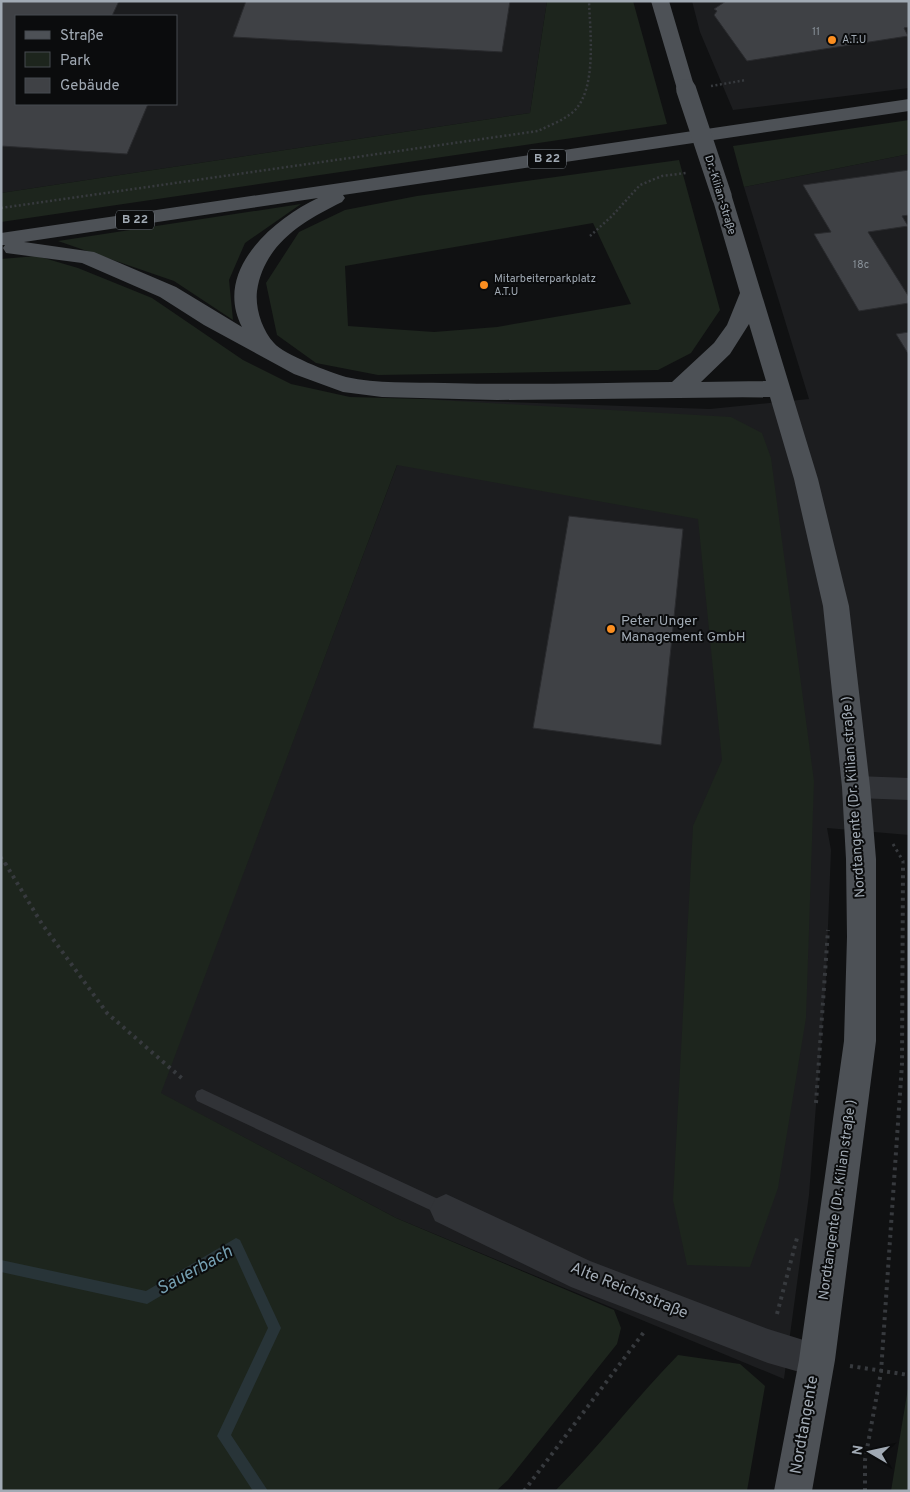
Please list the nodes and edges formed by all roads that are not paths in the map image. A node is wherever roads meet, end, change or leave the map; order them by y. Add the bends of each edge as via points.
1 (660, 1) edge
2 (909, 105) edge
3 (359, 188) junction
4 (1, 239) edge
5 (1, 248) edge
6 (750, 294) junction
7 (266, 349) junction
8 (778, 389) junction
9 (676, 390) junction
10 (856, 787) junction
11 (909, 788) edge
12 (202, 1096) road end
13 (446, 1210) joint
14 (817, 1360) junction
15 (793, 1491) edge

1 - 6 main road, Dr.-Kilian-Straße, bridge
2 - 3 main road, B 22
3 - 4 main road, B 22
3 - 7 main road via 321,204 285,225 259,252 246,280 248,316
5 - 7 main road via 87,257 168,292
6 - 8 main road, Dr.-Kilian-Straße
6 - 9 main road via 743,316 722,350
7 - 9 main road via 302,369 343,384 382,389 497,392
8 - 9 main road
8 - 10 main road, Nordtangente (Dr. Kilian straße ) via 806,479 836,606
10 - 11 street
10 - 14 main road, Nordtangente (Dr. Kilian straße ) via 861,860 860,1041
12 - 13 lane
13 - 14 street, Alte Reichsstraße via 583,1275 768,1346
14 - 15 main road, Nordtangente

